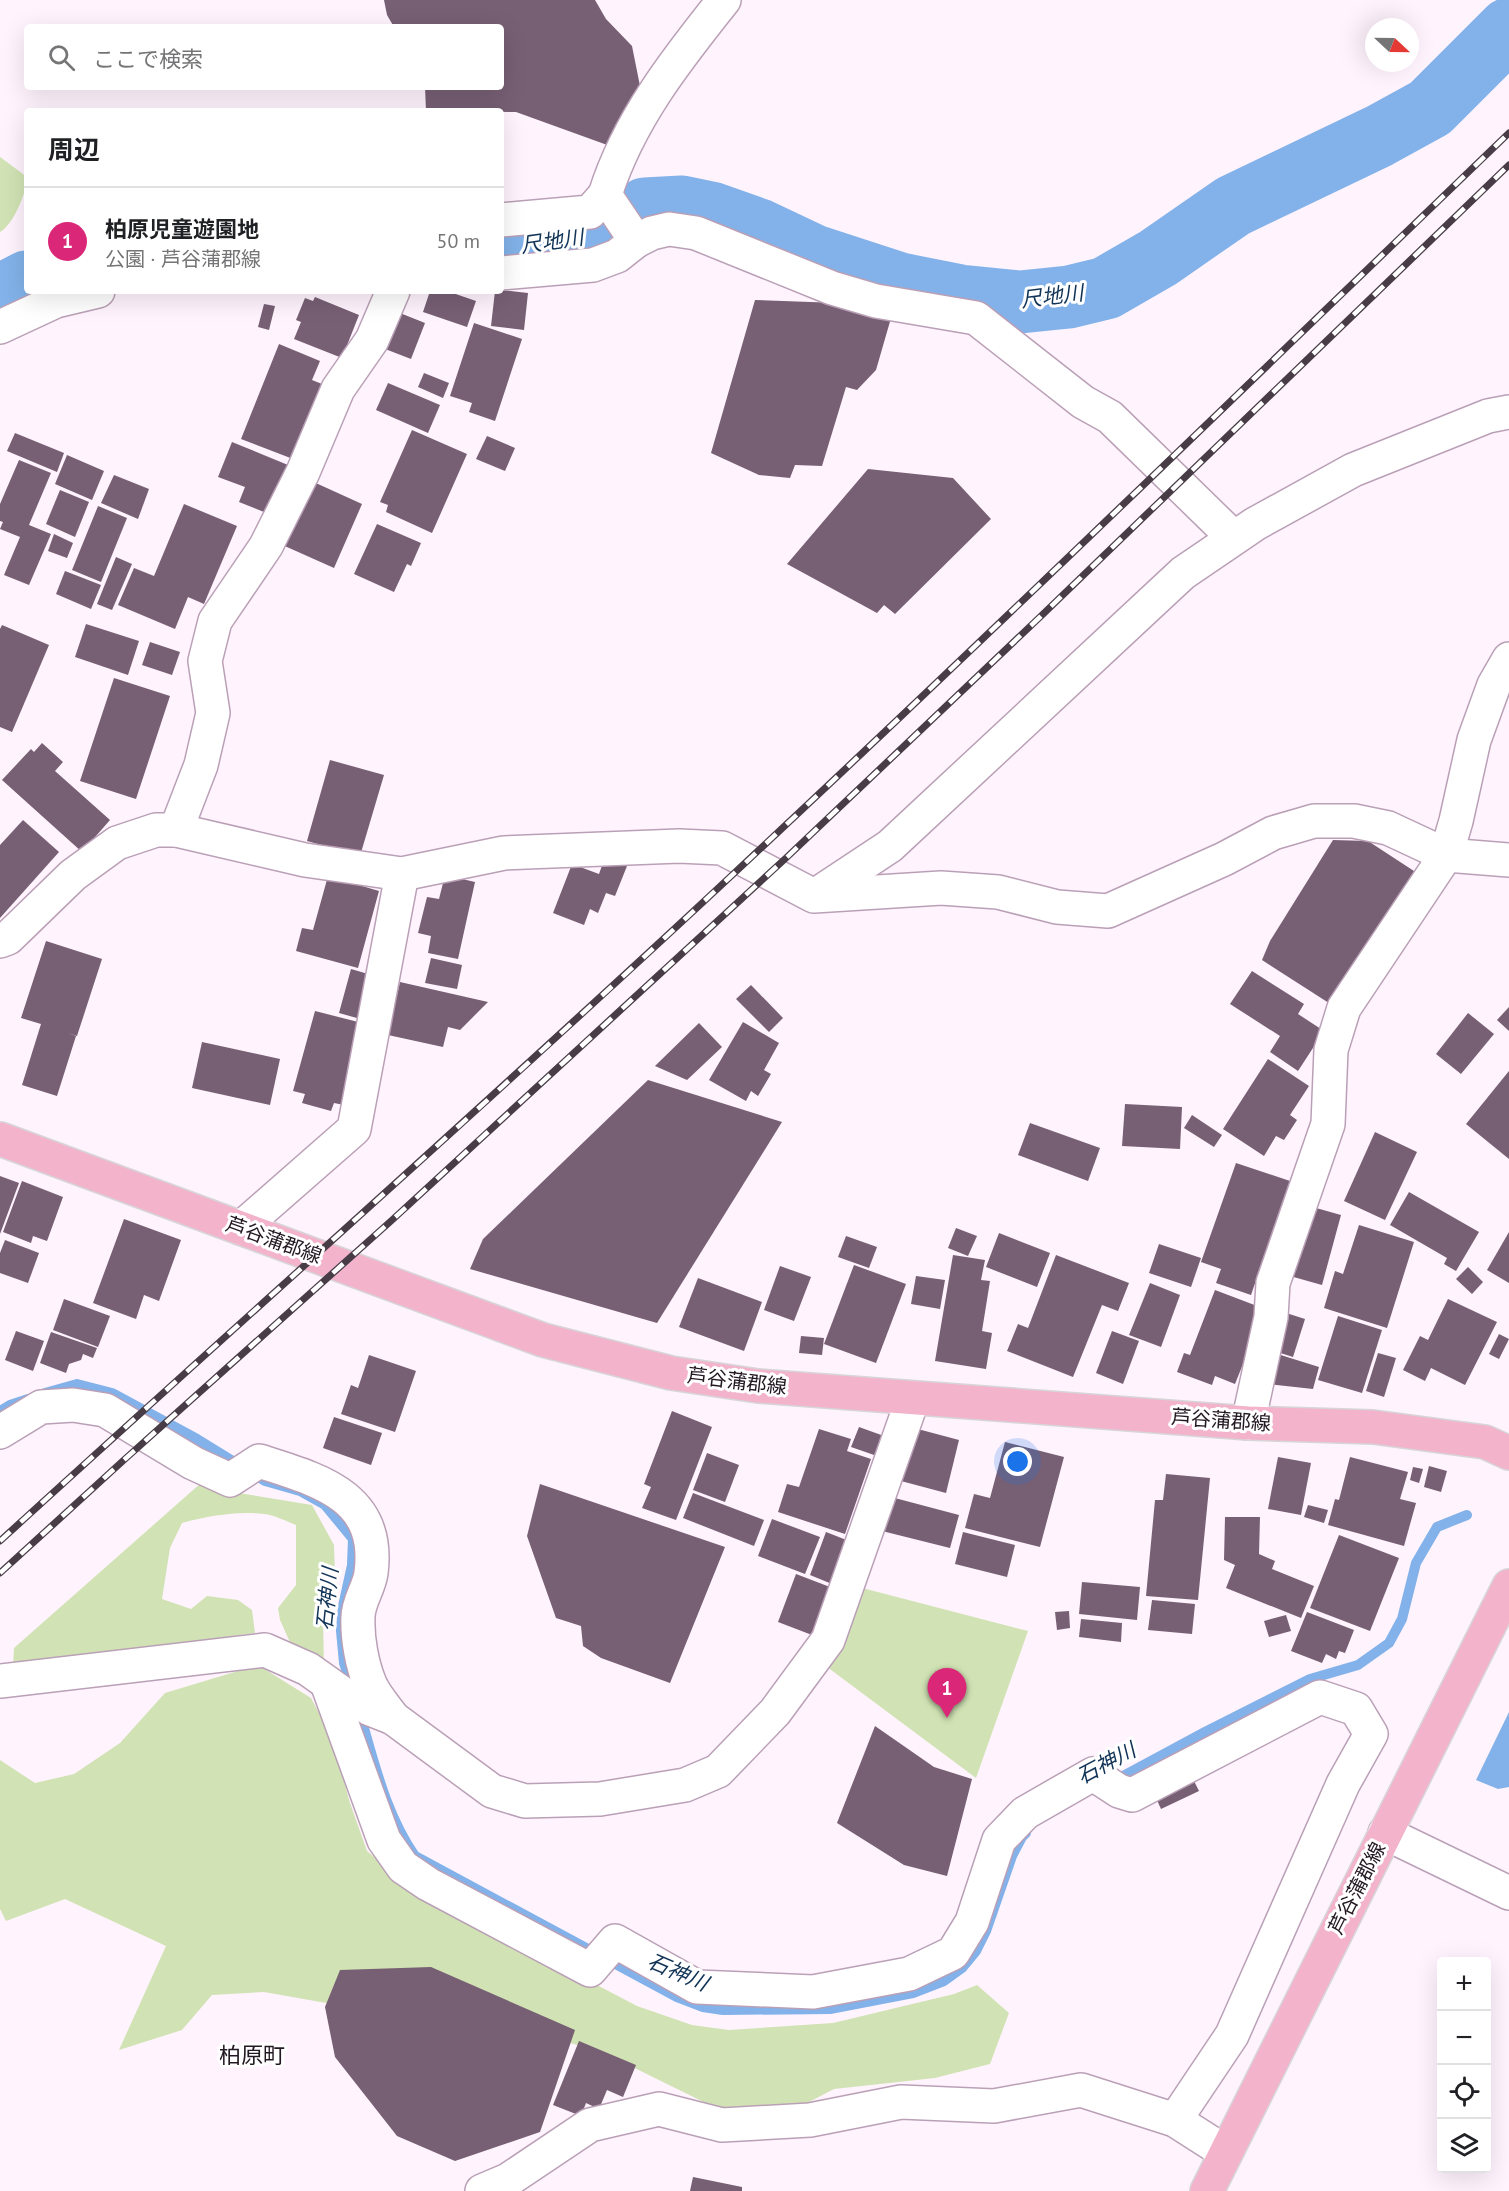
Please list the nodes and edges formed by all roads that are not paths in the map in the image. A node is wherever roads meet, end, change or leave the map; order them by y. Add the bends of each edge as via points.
1 (724, 0) edge
2 (609, 201) junction
3 (504, 220) edge
4 (634, 239) junction
5 (504, 273) edge
6 (85, 294) edge
7 (392, 294) edge
8 (0, 327) edge
9 (1509, 412) edge
10 (1233, 537) junction
11 (1509, 659) edge
12 (176, 830) junction
13 (1446, 855) junction
14 (1509, 860) edge
15 (402, 874) junction
16 (814, 896) junction
17 (0, 940) edge
18 (0, 1139) edge
19 (241, 1228) junction
20 (913, 1398) junction
21 (1248, 1423) junction
22 (0, 1432) edge
23 (1509, 1453) edge
24 (1509, 1586) edge
25 (0, 1681) edge
26 (333, 1687) junction
27 (382, 1713) junction
28 (1385, 1833) junction
29 (1509, 1893) edge
30 (1175, 2120) junction
31 (1225, 2152) junction
32 (502, 2187) edge
33 (1207, 2191) edge

1 - 2 street via 682,52 631,131 612,173
2 - 3 street via 590,212
2 - 4 street
4 - 5 street via 617,256 593,265
4 - 10 street via 669,229 696,233 832,288 876,301 976,318 1083,402 1110,417
6 - 8 street via 56,301
7 - 12 street via 372,340 338,389 266,546 215,621 205,661 213,713 201,765
9 - 10 street via 1488,416 1353,470
10 - 16 street via 1183,573 890,846
11 - 13 street via 1494,685 1474,740
12 - 15 street via 305,860
12 - 17 street via 156,831 117,843 73,875 8,938
13 - 14 street
13 - 16 street via 1388,828 1354,821 1314,821 1273,833 1108,911 1057,907 998,892 941,888
13 - 21 street via 1344,1008 1331,1050 1328,1124 1273,1283 1271,1317
15 - 16 street via 504,853 722,848
15 - 19 street via 354,1129
18 - 19 main road, 芦谷蒲郡線
19 - 20 main road, 芦谷蒲郡線 via 543,1340 620,1361 758,1386
20 - 21 main road, 芦谷蒲郡線
20 - 27 street via 828,1640 775,1712 718,1771 685,1785 600,1799 525,1801 492,1791
21 - 23 main road, 芦谷蒲郡線 via 1432,1433 1485,1442
22 - 27 street via 41,1407 73,1405 105,1410 193,1463 230,1480 259,1461 328,1485 350,1502 367,1524 372,1545 370,1575 357,1615 362,1657
24 - 28 main road, 芦谷蒲郡線
25 - 26 street via 265,1650 308,1669
26 - 27 street
26 - 30 street via 384,1840 403,1867 428,1884 590,1970 615,1941 697,1987 813,1992 909,1974 953,1953 972,1922 999,1840 1025,1814 1093,1774 1132,1795 1320,1697 1356,1709 1371,1734 1343,1784 1232,2035
28 - 29 street
28 - 31 main road, 芦谷蒲郡線
30 - 31 street
30 - 32 street via 1081,2090 994,2106 901,2102 810,2120 722,2125 659,2109 590,2125
31 - 33 main road, 芦谷蒲郡線

